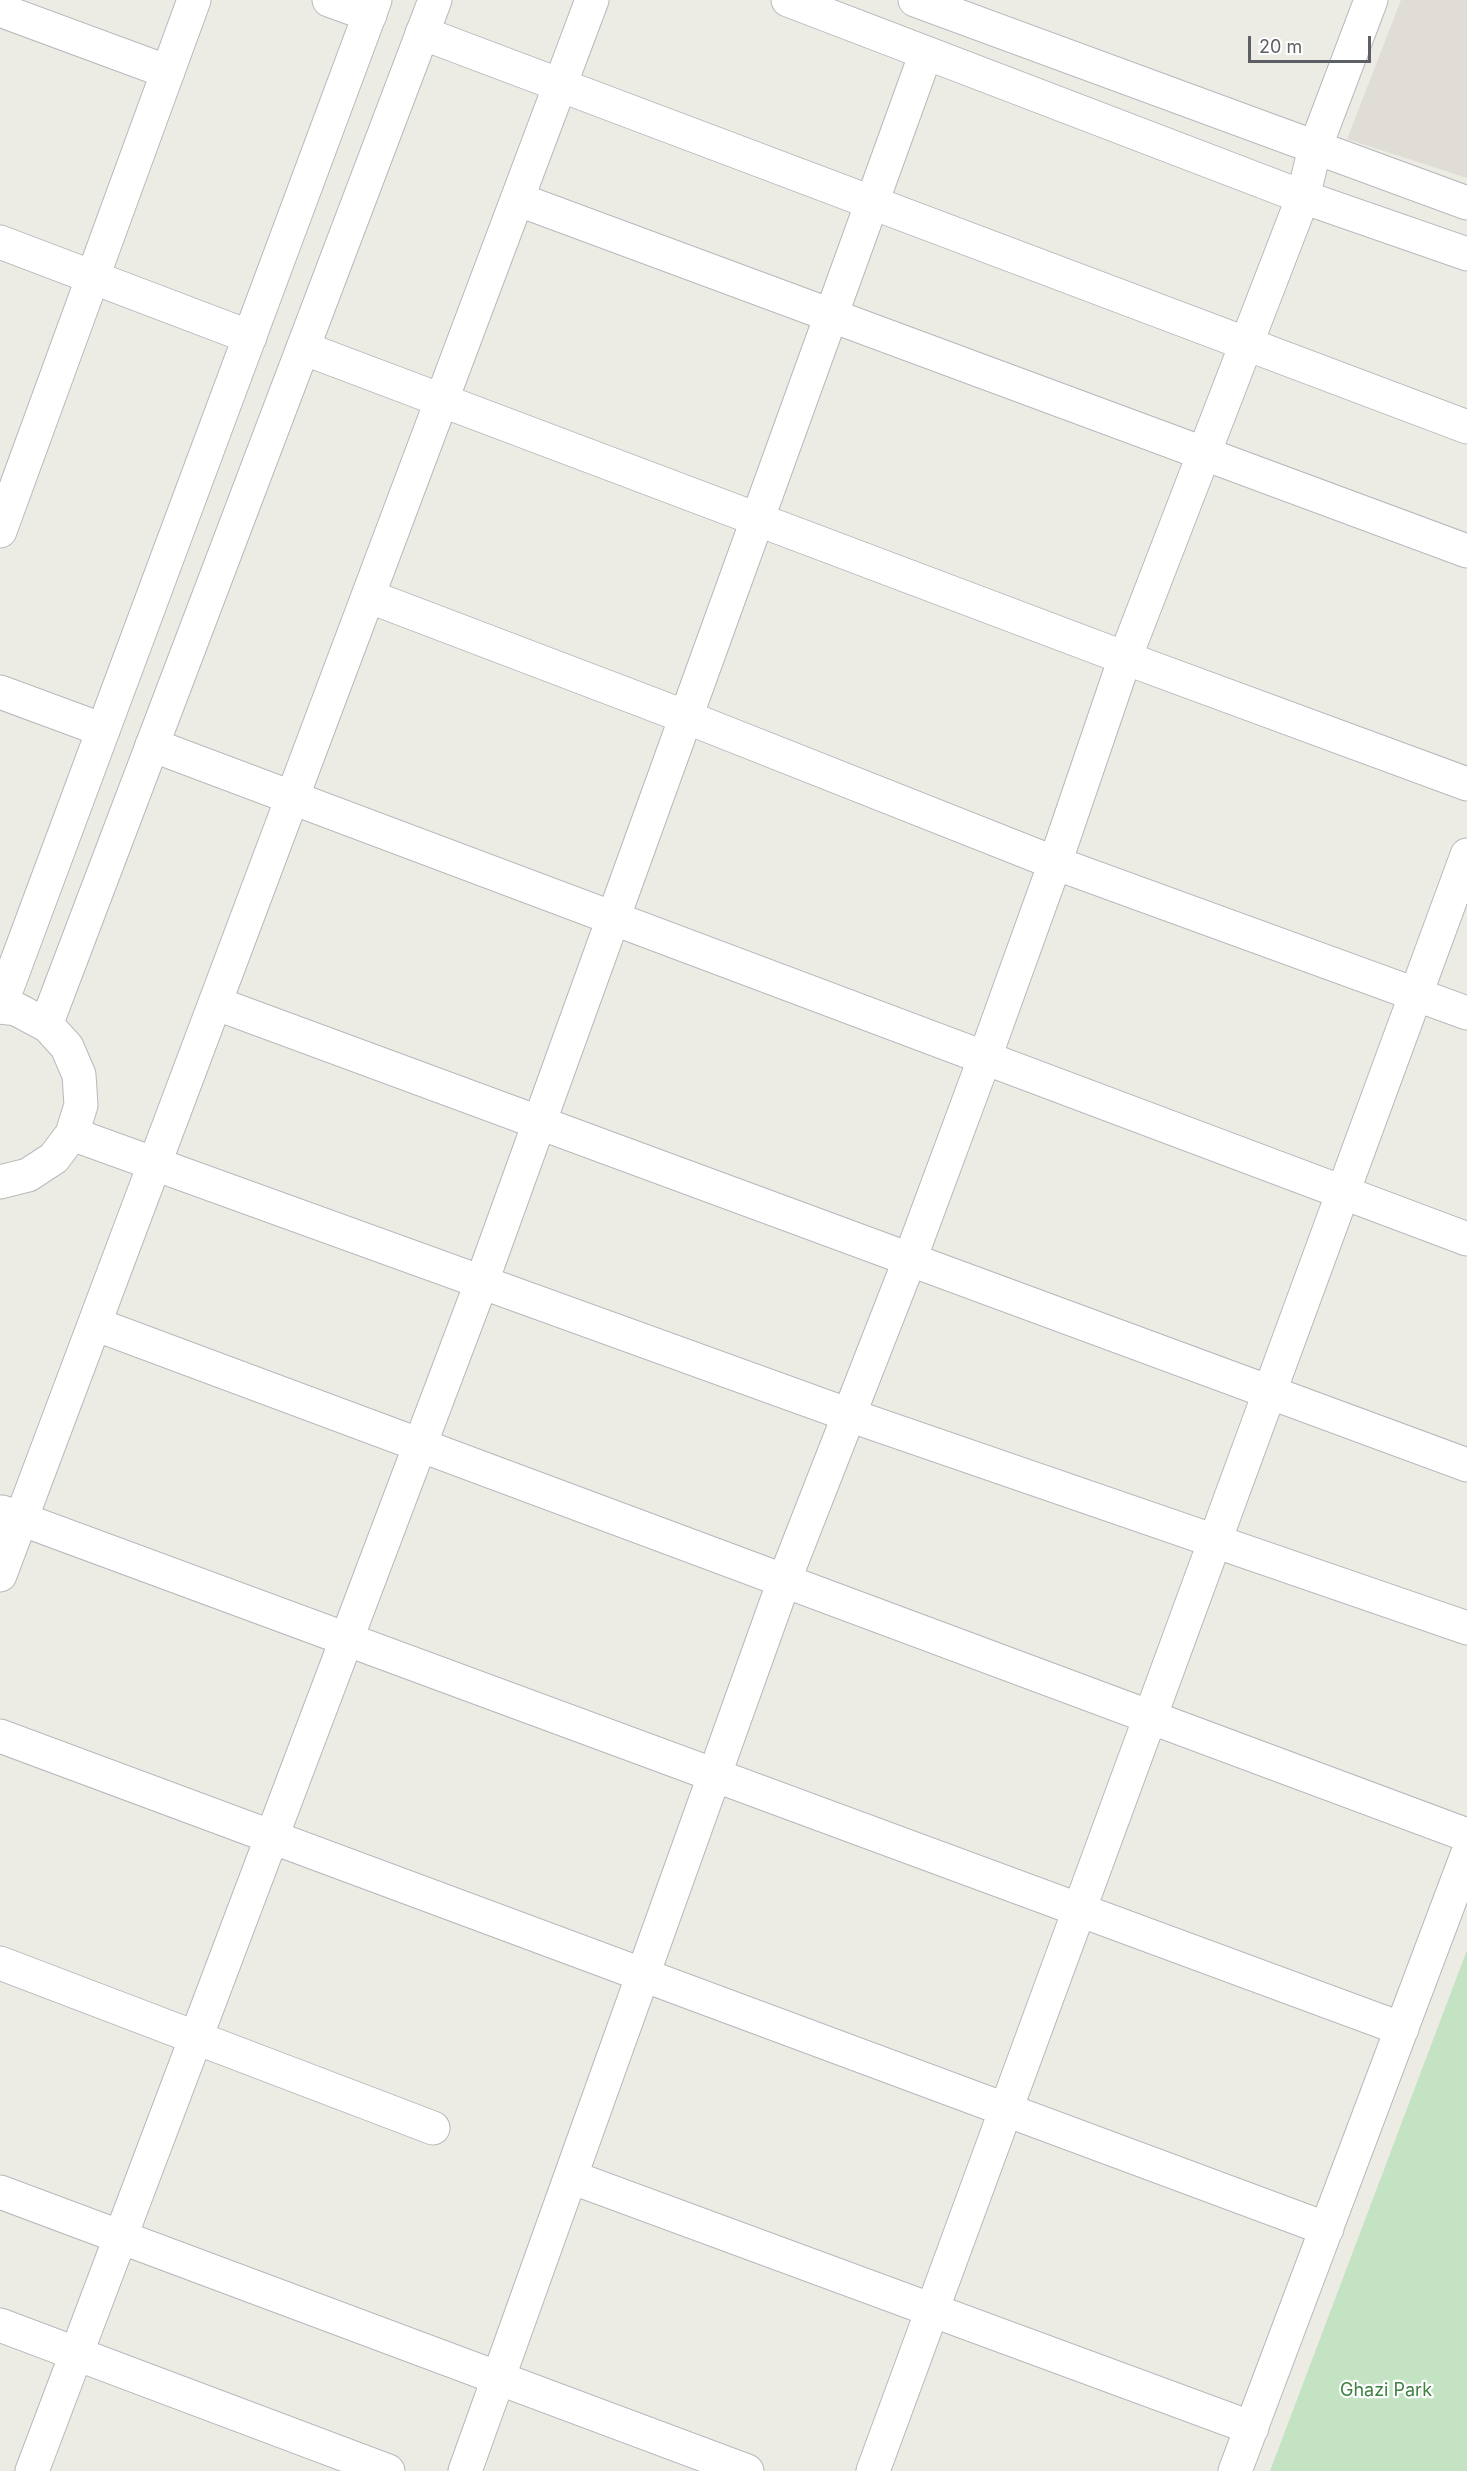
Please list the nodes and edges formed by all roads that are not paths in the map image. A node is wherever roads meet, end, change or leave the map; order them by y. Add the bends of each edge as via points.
1 (194, 0) edge
2 (329, 0) edge
3 (435, 0) edge
4 (592, 0) edge
5 (788, 0) edge
6 (915, 0) edge
7 (1371, 0) edge
8 (954, 7) edge
9 (373, 8) edge
10 (0, 10) edge
11 (422, 33) junction
12 (926, 53) junction
13 (168, 72) junction
14 (560, 85) junction
15 (1315, 148) junction
16 (1303, 197) junction
17 (517, 199) junction
18 (872, 203) junction
19 (1467, 204) edge
20 (0, 242) edge
21 (1467, 254) edge
22 (93, 277) junction
23 (831, 316) junction
24 (250, 337) junction
25 (1245, 345) junction
26 (303, 348) junction
27 (442, 400) junction
28 (1467, 427) edge
29 (1204, 454) junction
30 (11, 466) edge
31 (758, 518) junction
32 (0, 531) edge
33 (1467, 551) edge
34 (368, 596) junction
35 (1125, 658) junction
36 (0, 692) edge
37 (686, 717) junction
38 (103, 730) junction
39 (152, 745) junction
40 (1467, 784) edge
41 (292, 798) junction
42 (1467, 855) edge
43 (1055, 863) junction
44 (612, 919) junction
45 (1417, 993) junction
46 (215, 1003) junction
47 (0, 1007) edge
48 (1467, 1013) edge
49 (46, 1025) junction
50 (985, 1057) junction
51 (538, 1123) junction
52 (72, 1134) junction
53 (155, 1164) junction
54 (0, 1182) edge
55 (1343, 1193) junction
56 (1467, 1239) edge
57 (910, 1259) junction
58 (482, 1281) junction
59 (95, 1324) junction
60 (1270, 1392) junction
61 (849, 1415) junction
62 (419, 1445) junction
63 (1467, 1465) edge
64 (11, 1515) edge
65 (1216, 1541) junction
66 (0, 1575) edge
67 (784, 1581) junction
68 (1467, 1628) edge
69 (346, 1640) junction
70 (1151, 1717) junction
71 (0, 1736) edge
72 (714, 1776) junction
73 (1467, 1835) edge
74 (271, 1837) junction
75 (1467, 1855) edge
76 (1079, 1911) junction
77 (0, 1963) edge
78 (643, 1975) junction
79 (1402, 2029) junction
80 (196, 2038) junction
81 (1006, 2110) junction
82 (433, 2128) dead end
83 (571, 2177) junction
84 (0, 2192) edge
85 (1327, 2229) junction
86 (120, 2237) junction
87 (932, 2311) junction
88 (0, 2325) edge
89 (76, 2354) junction
90 (498, 2378) junction
91 (1252, 2428) junction
92 (32, 2471) edge
93 (388, 2471) edge
94 (465, 2471) edge
95 (747, 2471) edge
96 (873, 2471) edge
97 (1235, 2471) edge

1 - 13 street
2 - 9 street
3 - 11 street
4 - 14 street
5 - 12 street
6 - 8 street
7 - 15 street
8 - 15 street
9 - 24 street
10 - 13 street
11 - 14 street
11 - 26 street
12 - 16 street
12 - 18 street
13 - 22 street
14 - 17 street
14 - 18 street
15 - 16 street
15 - 19 street
16 - 21 street
16 - 25 street
17 - 23 street
17 - 27 street
18 - 23 street
18 - 25 street
20 - 22 street
22 - 24 street
22 - 30 street
23 - 29 street
23 - 31 street
24 - 38 street
25 - 28 street
25 - 29 street
26 - 27 street
26 - 39 street
27 - 31 street
27 - 34 street
29 - 33 street
29 - 35 street
30 - 32 street
31 - 35 street
31 - 37 street
34 - 37 street
34 - 41 street
35 - 40 street
35 - 43 street
36 - 38 street
37 - 43 street
37 - 44 street
38 - 47 street
39 - 41 street
39 - 49 street
41 - 44 street
41 - 46 street
42 - 45 street
43 - 45 street
43 - 50 street
44 - 50 street
44 - 51 street
45 - 48 street
45 - 55 street
46 - 51 street
46 - 53 street
47 - 49 street via 16,1010
49 - 52 street via 67,1047 79,1075 81,1105
50 - 55 street
50 - 57 street
51 - 57 street
51 - 58 street
52 - 53 street
52 - 54 street via 54,1158 28,1175
53 - 58 street
53 - 59 street
55 - 56 street
55 - 60 street
57 - 60 street
57 - 61 street
58 - 61 street
58 - 62 street
59 - 62 street
59 - 64 street
60 - 63 street
60 - 65 street
61 - 65 street
61 - 67 street
62 - 67 street
62 - 69 street
64 - 66 street
64 - 69 street
65 - 68 street
65 - 70 street
67 - 70 street
67 - 72 street
69 - 72 street
69 - 74 street
70 - 73 street
70 - 76 street
71 - 74 street
72 - 76 street
72 - 78 street
74 - 78 street
74 - 80 street
75 - 79 street
76 - 79 street
76 - 81 street
77 - 80 street
78 - 81 street
78 - 83 street
79 - 85 street
80 - 82 street
80 - 86 street
81 - 85 street
81 - 87 street
83 - 87 street
83 - 90 street
84 - 86 street
85 - 91 street
86 - 89 street
86 - 90 street
87 - 91 street
87 - 96 street
88 - 89 street
89 - 92 street
89 - 93 street
90 - 94 street
90 - 95 street
91 - 97 street

